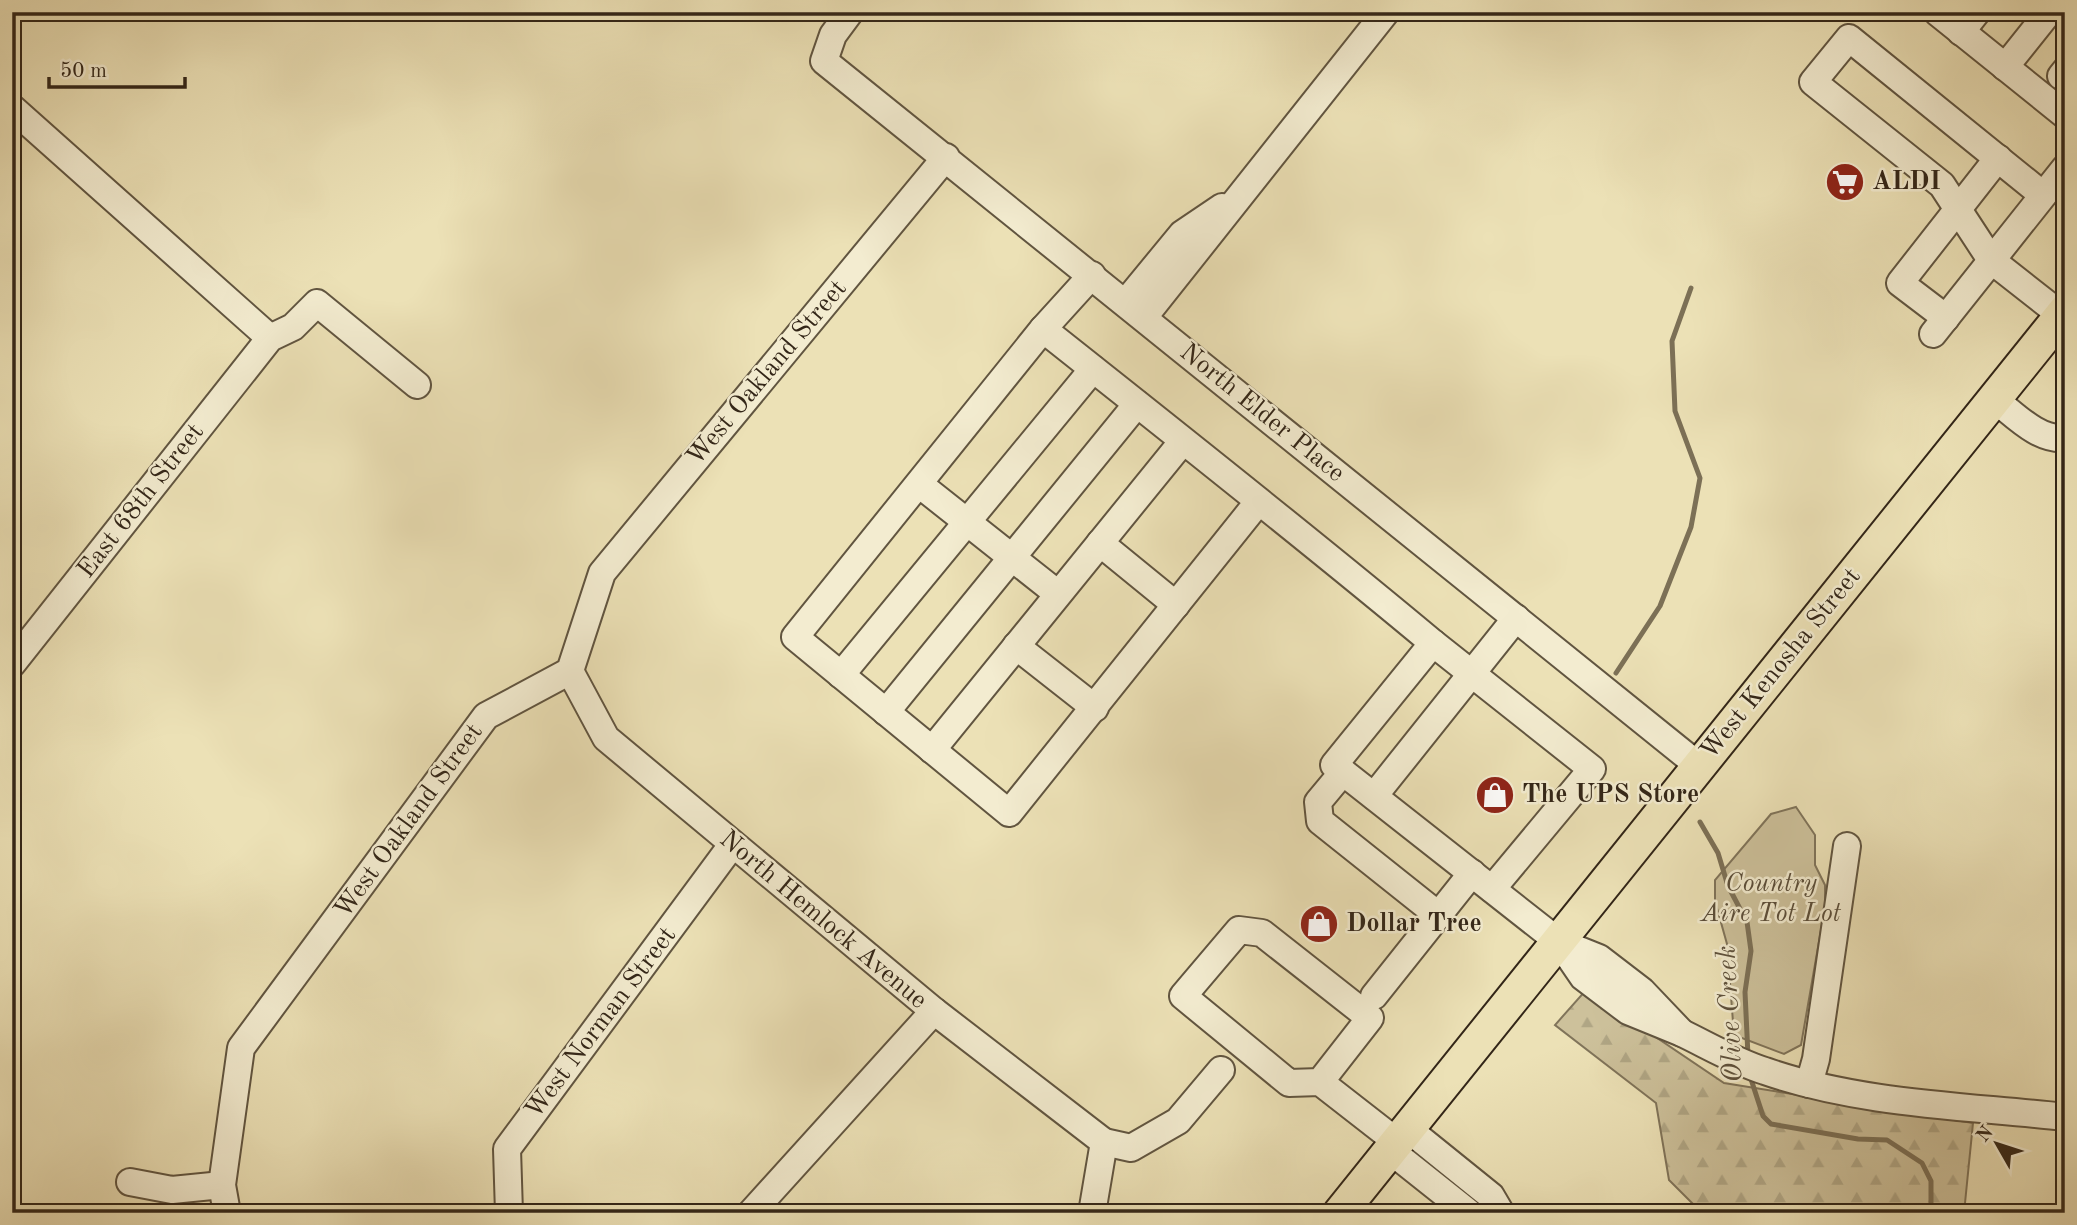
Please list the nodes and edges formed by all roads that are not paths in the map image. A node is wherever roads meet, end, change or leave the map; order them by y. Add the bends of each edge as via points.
1 (1386, 12) edge
2 (1937, 12) edge
3 (2049, 12) edge
4 (840, 16) edge
5 (1969, 22) edge
6 (2005, 66) junction
7 (12, 108) edge
8 (2065, 115) edge
9 (946, 157) junction
10 (1998, 158) junction
11 (2065, 168) edge
12 (2043, 195) junction
13 (1958, 209) junction
14 (1991, 260) junction
15 (1092, 275) junction
16 (1135, 310) junction
17 (2063, 313) edge
18 (1043, 329) junction
19 (270, 338) junction
20 (1093, 369) junction
21 (417, 385) dead end
22 (1994, 398) junction
23 (1137, 404) junction
24 (2065, 438) edge
25 (1183, 441) junction
26 (919, 484) junction
27 (1259, 501) junction
28 (966, 521) junction
29 (1100, 543) junction
30 (1012, 557) junction
31 (1058, 594) junction
32 (1176, 605) junction
33 (1516, 618) junction
34 (1433, 642) junction
35 (1016, 646) junction
36 (12, 664) edge
37 (570, 671) junction
38 (1472, 672) junction
39 (841, 675) junction
40 (1094, 708) junction
41 (886, 712) junction
42 (932, 750) junction
43 (1699, 766) junction
44 (1343, 772) junction
45 (1374, 796) junction
46 (732, 845) junction
47 (1847, 846) dead end
48 (1482, 881) junction
49 (1438, 915) junction
50 (1559, 942) junction
51 (1374, 996) dead end
52 (934, 1011) junction
53 (1221, 1070) dead end
54 (1320, 1082) junction
55 (1809, 1084) junction
56 (2065, 1117) edge
57 (1399, 1141) junction
58 (1104, 1142) junction
59 (130, 1182) dead end
60 (1474, 1182) junction
61 (222, 1185) junction
62 (1463, 1208) edge
63 (227, 1213) edge
64 (509, 1213) edge
65 (751, 1213) edge
66 (1092, 1213) edge
67 (1340, 1213) edge
68 (1502, 1213) edge

1 - 16 street via 1231,205 1170,266
2 - 5 street
3 - 6 street
4 - 9 street, North Elder Place via 824,61
5 - 6 street
6 - 8 street
7 - 19 street
9 - 15 street, North Elder Place
9 - 37 street, West Oakland Street via 602,573
10 - 12 street
10 - 13 street
10 - 13 street via 1849,38 1813,82 1942,184
11 - 12 street
12 - 14 street
13 - 14 street
13 - 14 street via 1900,283 1940,326
14 - 17 street
15 - 16 street, North Elder Place
15 - 18 street
16 - 33 street, North Elder Place
17 - 22 main road, West Kenosha Street
18 - 20 street
18 - 26 street
19 - 21 street via 293,327 317,303
19 - 36 street, East 68th Street
20 - 23 street
20 - 28 street
22 - 24 street via 2031,428
22 - 43 main road, West Kenosha Street
23 - 25 street
23 - 30 street
25 - 27 street
25 - 29 street
26 - 28 street
26 - 39 street via 795,637
27 - 32 street
27 - 34 street
28 - 30 street
28 - 39 street
29 - 31 street
29 - 32 street
30 - 31 street
30 - 41 street
31 - 35 street
32 - 40 street
33 - 38 street
33 - 43 street, North Elder Place
34 - 38 street
34 - 44 street via 1334,765
35 - 40 street
35 - 42 street
37 - 46 street, North Hemlock Avenue via 606,738
37 - 61 street, West Oakland Street via 486,716 241,1048
38 - 45 street
38 - 48 street via 1592,769
39 - 41 street
40 - 42 street via 1009,813
41 - 42 street
43 - 50 main road, West Kenosha Street
44 - 45 street
44 - 49 street via 1318,802 1320,821
45 - 48 street
46 - 52 street, North Hemlock Avenue
46 - 64 street, West Norman Street via 507,1149
47 - 55 street
48 - 49 street
48 - 50 street
49 - 51 street
50 - 55 street via 1583,977 1628,1011 1764,1071
50 - 57 main road, West Kenosha Street
52 - 58 street, North Hemlock Avenue
52 - 65 street
53 - 58 street via 1178,1121 1130,1148
54 - 54 street via 1370,1018 1262,933 1239,930 1183,996 1289,1083
54 - 57 street
55 - 56 street via 1887,1098
57 - 60 street
57 - 62 street
57 - 67 main road, West Kenosha Street
58 - 66 street
59 - 61 street via 172,1190
60 - 62 street
60 - 68 street
61 - 63 street, West Oakland Street

